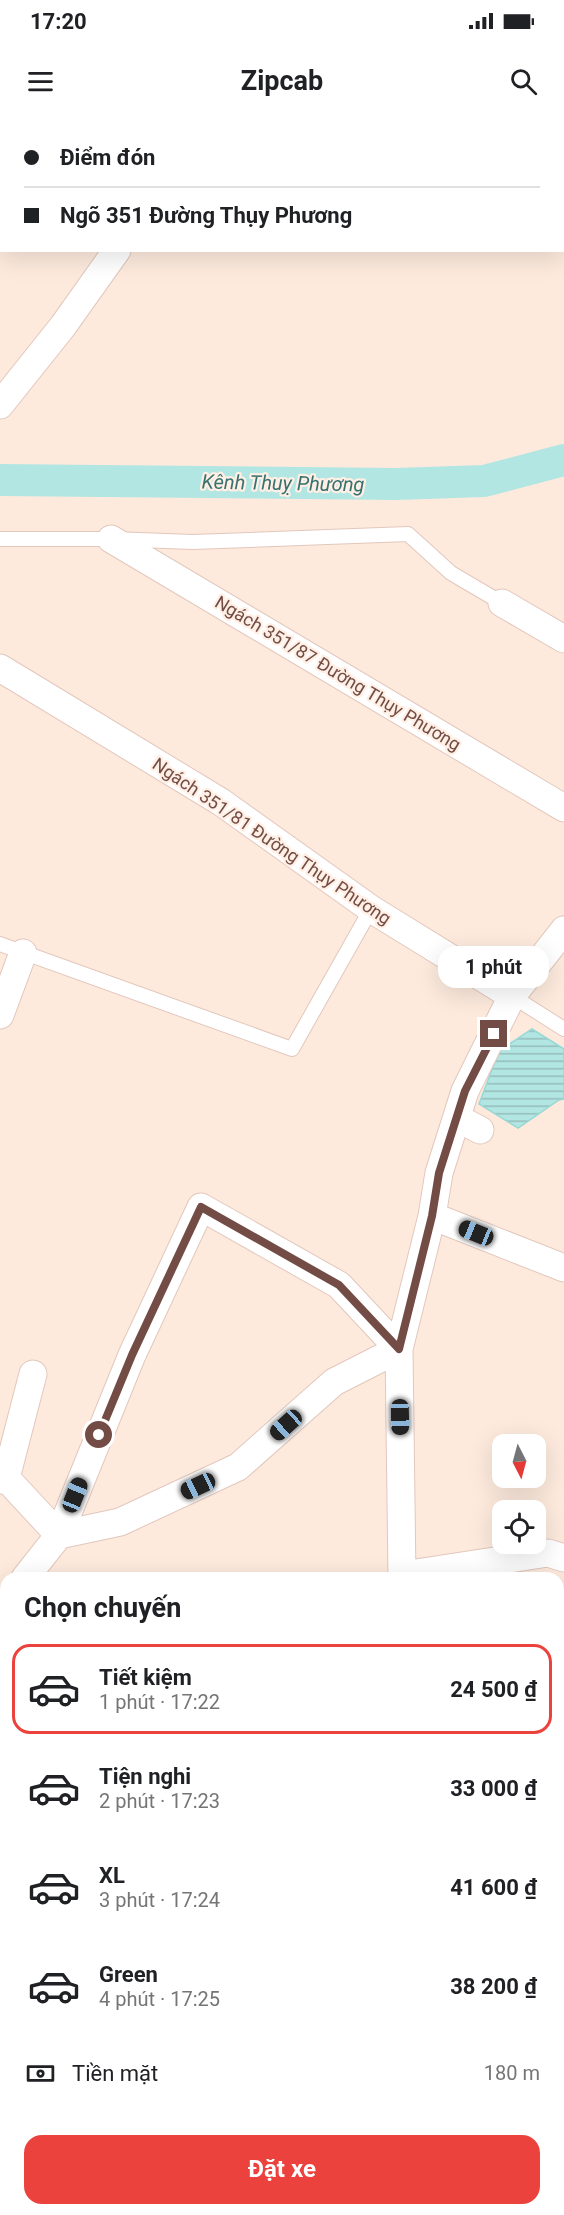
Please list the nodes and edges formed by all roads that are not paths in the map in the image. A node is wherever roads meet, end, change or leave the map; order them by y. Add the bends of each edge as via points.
1 (116, 252) edge
2 (0, 405) edge
3 (0, 539) edge
4 (111, 539) junction
5 (502, 603) joint
6 (564, 639) edge
7 (0, 668) edge
8 (564, 808) edge
9 (371, 909) junction
10 (564, 930) edge
11 (12, 949) edge
12 (512, 996) junction
13 (0, 1015) edge
14 (564, 1029) edge
15 (457, 1118) junction
16 (480, 1130) dead end
17 (432, 1216) junction
18 (564, 1268) edge
19 (399, 1349) junction
20 (33, 1374) dead end
21 (3, 1479) edge
22 (59, 1535) junction
23 (564, 1558) edge
24 (30, 1572) edge
25 (402, 1572) edge
26 (434, 1572) edge

1 - 2 street
3 - 4 lane
4 - 5 lane via 192,542 408,534 451,573
4 - 8 street, Ngách 351/87 Đường Thụy Phương
5 - 6 street
7 - 9 street, Ngách 351/81 Đường Thụy Phương via 221,802
9 - 11 lane via 292,1049
9 - 12 street, Ngách 351/81 Đường Thụy Phương
10 - 12 street
11 - 13 street
12 - 14 lane
12 - 15 street via 465,1091
15 - 16 street
15 - 17 street via 439,1173
17 - 18 street
17 - 19 street
19 - 22 street via 334,1382 238,1467 120,1522
19 - 22 street via 339,1285 201,1207 132,1355
19 - 25 street
20 - 21 street
21 - 22 street
22 - 24 street
23 - 26 street via 548,1554

